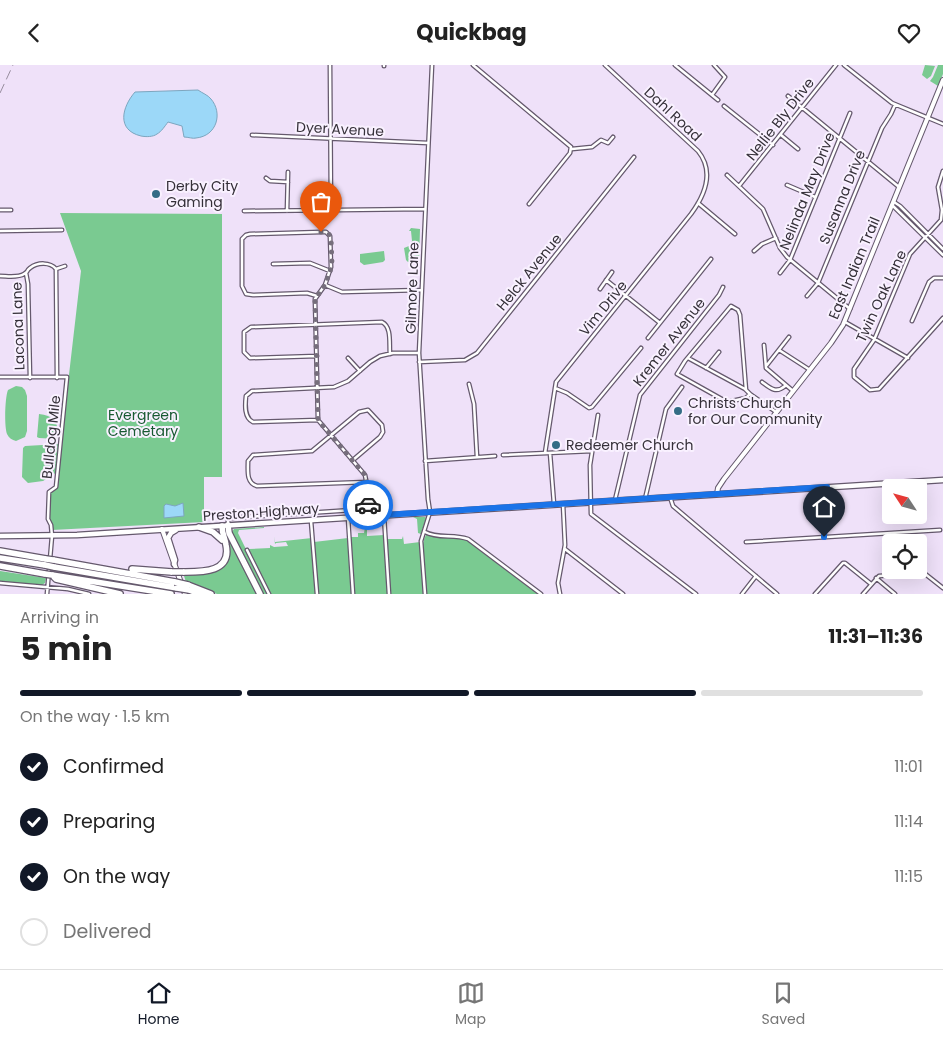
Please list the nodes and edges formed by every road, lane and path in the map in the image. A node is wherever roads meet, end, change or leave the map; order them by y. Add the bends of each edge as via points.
1 (330, 65) edge
2 (432, 65) edge
3 (473, 65) edge
4 (606, 65) edge
5 (675, 65) edge
6 (714, 65) edge
7 (836, 65) edge
8 (844, 65) edge
9 (943, 80) edge
10 (712, 95) junction
11 (788, 96) dead end
12 (718, 100) dead end
13 (895, 105) junction
14 (724, 106) dead end
15 (802, 108) junction
16 (850, 113) dead end
17 (927, 118) junction
18 (943, 124) edge
19 (252, 135) dead end
20 (781, 135) junction
21 (612, 137) dead end
22 (331, 139) junction
23 (839, 139) junction
24 (428, 143) junction
25 (772, 145) junction
26 (572, 149) junction
27 (798, 149) dead end
28 (634, 157) dead end
29 (868, 162) junction
30 (943, 171) edge
31 (288, 172) dead end
32 (727, 175) dead end
33 (942, 176) edge
34 (266, 178) dead end
35 (288, 182) junction
36 (787, 185) dead end
37 (706, 187) joint
38 (740, 187) junction
39 (900, 188) junction
40 (816, 197) junction
41 (698, 203) junction
42 (529, 204) dead end
43 (893, 204) junction
44 (425, 209) junction
45 (0, 210) edge
46 (11, 210) dead end
47 (331, 210) junction
48 (244, 211) dead end
49 (287, 211) junction
50 (943, 212) edge
51 (0, 231) edge
52 (62, 231) dead end
53 (735, 234) dead end
54 (926, 235) junction
55 (776, 238) junction
56 (943, 249) edge
57 (754, 251) dead end
58 (943, 255) edge
59 (711, 259) dead end
60 (790, 259) junction
61 (273, 264) dead end
62 (65, 265) dead end
63 (56, 269) junction
64 (330, 271) junction
65 (612, 272) dead end
66 (26, 273) junction
67 (780, 273) dead end
68 (0, 276) edge
69 (943, 278) edge
70 (606, 280) junction
71 (818, 283) junction
72 (325, 285) junction
73 (723, 287) dead end
74 (600, 289) dead end
75 (421, 290) junction
76 (317, 295) junction
77 (625, 295) junction
78 (807, 296) dead end
79 (850, 309) junction
80 (943, 318) edge
81 (912, 321) dead end
82 (844, 322) junction
83 (660, 323) junction
84 (316, 324) junction
85 (789, 337) dead end
86 (648, 338) dead end
87 (874, 339) junction
88 (764, 345) dead end
89 (641, 348) dead end
90 (779, 350) junction
91 (719, 352) dead end
92 (419, 353) junction
93 (390, 354) junction
94 (317, 357) junction
95 (688, 357) junction
96 (348, 358) dead end
97 (908, 358) junction
98 (419, 362) junction
99 (766, 366) junction
100 (706, 368) junction
101 (810, 370) junction
102 (360, 371) junction
103 (0, 377) edge
104 (30, 377) junction
105 (57, 378) junction
106 (762, 382) dead end
107 (469, 384) dead end
108 (785, 385) junction
109 (682, 387) dead end
110 (319, 388) junction
111 (555, 388) junction
112 (746, 390) junction
113 (793, 391) junction
114 (750, 394) junction
115 (776, 413) junction
116 (598, 415) dead end
117 (318, 420) junction
118 (332, 436) junction
119 (592, 451) junction
120 (545, 453) junction
121 (550, 453) junction
122 (503, 455) dead end
123 (495, 456) dead end
124 (477, 457) junction
125 (353, 460) junction
126 (426, 461) junction
127 (943, 480) edge
128 (367, 482) junction
129 (827, 487) junction
130 (717, 494) junction
131 (670, 497) junction
132 (645, 499) junction
133 (614, 500) junction
134 (591, 502) junction
135 (554, 504) junction
136 (563, 504) junction
137 (368, 509) junction
138 (430, 512) junction
139 (384, 515) junction
140 (368, 516) junction
141 (348, 517) junction
142 (311, 520) junction
143 (225, 526) junction
144 (199, 527) junction
145 (181, 528) junction
146 (162, 529) junction
147 (940, 530) dead end
148 (425, 532) junction
149 (0, 536) edge
150 (52, 536) junction
151 (824, 537) junction
152 (746, 542) dead end
153 (565, 549) junction
154 (247, 550) dead end
155 (0, 551) edge
156 (0, 558) edge
157 (174, 563) junction
158 (222, 563) junction
159 (86, 565) junction
160 (0, 566) edge
161 (52, 575) junction
162 (756, 576) junction
163 (876, 578) junction
164 (0, 583) edge
165 (871, 584) junction
166 (176, 585) junction
167 (48, 587) junction
168 (943, 588) edge
169 (187, 590) edge
170 (47, 594) edge
171 (89, 594) edge
172 (120, 594) edge
173 (171, 594) edge
174 (200, 594) edge
175 (211, 594) edge
176 (260, 594) edge
177 (269, 594) edge
178 (317, 594) edge
179 (353, 594) edge
180 (389, 594) edge
181 (425, 594) edge
182 (541, 594) edge
183 (560, 594) edge
184 (624, 594) edge
185 (696, 594) edge
186 (742, 594) edge
187 (777, 594) edge
188 (815, 594) edge
189 (862, 594) edge
190 (895, 594) edge

1 - 22 street
2 - 24 street, Gilmore Lane
3 - 26 street
4 - 37 street, Dahl Road via 698,151 707,168
5 - 10 street
6 - 10 street via 725,77
7 - 15 street, Nellie Bly Drive
8 - 13 street
9 - 17 main road, East Indian Trail
10 - 12 street
11 - 15 street
13 - 17 street
13 - 29 street, Susanna Drive
14 - 25 street
15 - 20 street, Nellie Bly Drive
15 - 23 street
16 - 23 street, Nelinda May Drive
17 - 18 street
17 - 39 main road, East Indian Trail
19 - 22 street, Dyer Avenue
20 - 25 street, Nellie Bly Drive
20 - 27 street
21 - 26 street via 608,143 601,140 589,148
22 - 24 street, Dyer Avenue
22 - 47 street
23 - 29 street
23 - 40 street, Nelinda May Drive
24 - 44 street, Gilmore Lane
25 - 38 street, Nellie Bly Drive
26 - 42 street
28 - 98 street, Helck Avenue via 477,353 465,359
29 - 39 street
29 - 71 street, Susanna Drive
30 - 33 street, Twin Oak Lane
31 - 35 street
32 - 38 street
33 - 50 street, Twin Oak Lane via 938,190
34 - 35 street
35 - 49 street
36 - 40 street
37 - 41 street, Vim Drive
38 - 55 street via 763,209
39 - 43 main road, East Indian Trail
40 - 60 street, Nelinda May Drive
41 - 53 street
41 - 77 street, Vim Drive
43 - 54 street
43 - 79 main road, East Indian Trail
44 - 47 street
44 - 75 street, Gilmore Lane
45 - 46 street
47 - 49 street
48 - 49 street
50 - 54 street, Twin Oak Lane via 940,222
51 - 52 street
54 - 56 street
54 - 58 street
54 - 87 street, Twin Oak Lane via 906,261
55 - 57 street
55 - 60 street
59 - 83 street
60 - 67 street, Nelinda May Drive
60 - 71 street
61 - 64 street via 310,263
62 - 63 street
63 - 66 street via 44,264 29,268
63 - 105 street
64 - 72 street
64 - 76 street via 331,240 328,234 246,235 241,242 243,290 249,295
65 - 70 street
66 - 68 street
66 - 104 street, Lacona Lane
69 - 81 street via 929,282
70 - 74 street
70 - 77 street
71 - 78 street, Susanna Drive
71 - 79 street
72 - 75 street via 342,292
72 - 76 street
73 - 133 street, Kremer Avenue via 640,395
75 - 92 street, Gilmore Lane
76 - 84 street
77 - 83 street
77 - 111 street, Vim Drive
79 - 82 main road, East Indian Trail
80 - 97 street
82 - 87 street
82 - 101 main road, East Indian Trail
83 - 86 street
84 - 93 street via 383,323 388,329
84 - 94 street
84 - 94 street via 249,327 244,332 244,341 245,354 250,358
85 - 90 street
87 - 97 street
87 - 97 street, Twin Oak Lane via 854,369 854,377 868,389 877,390
88 - 99 street
89 - 111 street via 593,407
90 - 99 street
90 - 101 street
91 - 100 street
92 - 93 street
92 - 98 street, Gilmore Lane
93 - 102 street via 377,357
94 - 110 street
95 - 100 street
95 - 112 street via 731,306 739,313 742,329
95 - 114 street via 678,376 727,402
96 - 102 street
98 - 126 street, Gilmore Lane
99 - 108 street
100 - 112 street
101 - 113 main road, East Indian Trail
102 - 110 street via 341,384
103 - 104 street
104 - 105 street
105 - 150 street, Bulldog Mile via 67,377 56,487 49,492 48,519
106 - 108 street via 773,390
107 - 124 street via 474,403
108 - 113 street
109 - 132 street via 666,409
110 - 117 street
110 - 117 street via 252,391 246,396 248,418 253,422
111 - 120 street, Vim Drive
112 - 114 street
113 - 115 main road, East Indian Trail
114 - 115 street
115 - 130 main road, East Indian Trail via 724,479
116 - 119 street
117 - 118 street
118 - 125 street
118 - 125 street via 359,412 371,412 383,431
118 - 128 street via 310,452 253,455 249,459 250,482 256,486
119 - 121 street
119 - 134 street
120 - 121 street
120 - 122 street
121 - 135 street
123 - 124 street
124 - 126 street
125 - 128 street
126 - 138 street, Gilmore Lane
127 - 129 main road, Preston Highway
128 - 137 street
129 - 130 main road, Preston Highway
129 - 151 street
130 - 131 main road, Preston Highway
131 - 132 main road, Preston Highway
131 - 162 street via 673,506
132 - 133 main road, Preston Highway
133 - 134 main road, Preston Highway
134 - 136 main road, Preston Highway
134 - 185 street via 590,512 594,517
135 - 136 main road, Preston Highway
135 - 138 main road, Preston Highway
136 - 153 street
137 - 140 street
137 - 143 street via 230,518
138 - 139 main road, Preston Highway
138 - 148 street, Gilmore Lane
139 - 140 main road, Preston Highway
139 - 180 street
140 - 141 main road, Preston Highway
141 - 142 main road, Preston Highway
141 - 179 street
142 - 143 main road, Preston Highway
142 - 178 street
143 - 144 main road, Preston Highway
143 - 158 highway via 222,533 227,551
143 - 176 highway
144 - 145 main road, Preston Highway
144 - 158 highway via 214,531 221,538 225,549
145 - 146 main road, Preston Highway
145 - 157 main road via 172,531 169,537
146 - 150 main road, Preston Highway
146 - 157 main road
147 - 151 street
148 - 181 street, Gilmore Lane via 420,541
148 - 182 street via 468,539
149 - 150 main road, Preston Highway
150 - 167 street
151 - 152 street
153 - 183 street via 558,583
153 - 184 street
154 - 177 street
155 - 159 highway, bridge
156 - 166 highway, bridge
157 - 169 main road
158 - 159 highway, bridge via 211,571 183,572
159 - 166 highway
160 - 161 highway, bridge
161 - 172 highway via 56,579
161 - 173 highway
162 - 186 street
162 - 187 street
163 - 165 street
163 - 168 street via 880,575 924,573
163 - 190 street
164 - 167 street
165 - 188 street via 844,563
165 - 189 street
166 - 169 highway, bridge
167 - 170 street
167 - 171 street
169 - 174 highway
169 - 175 highway

